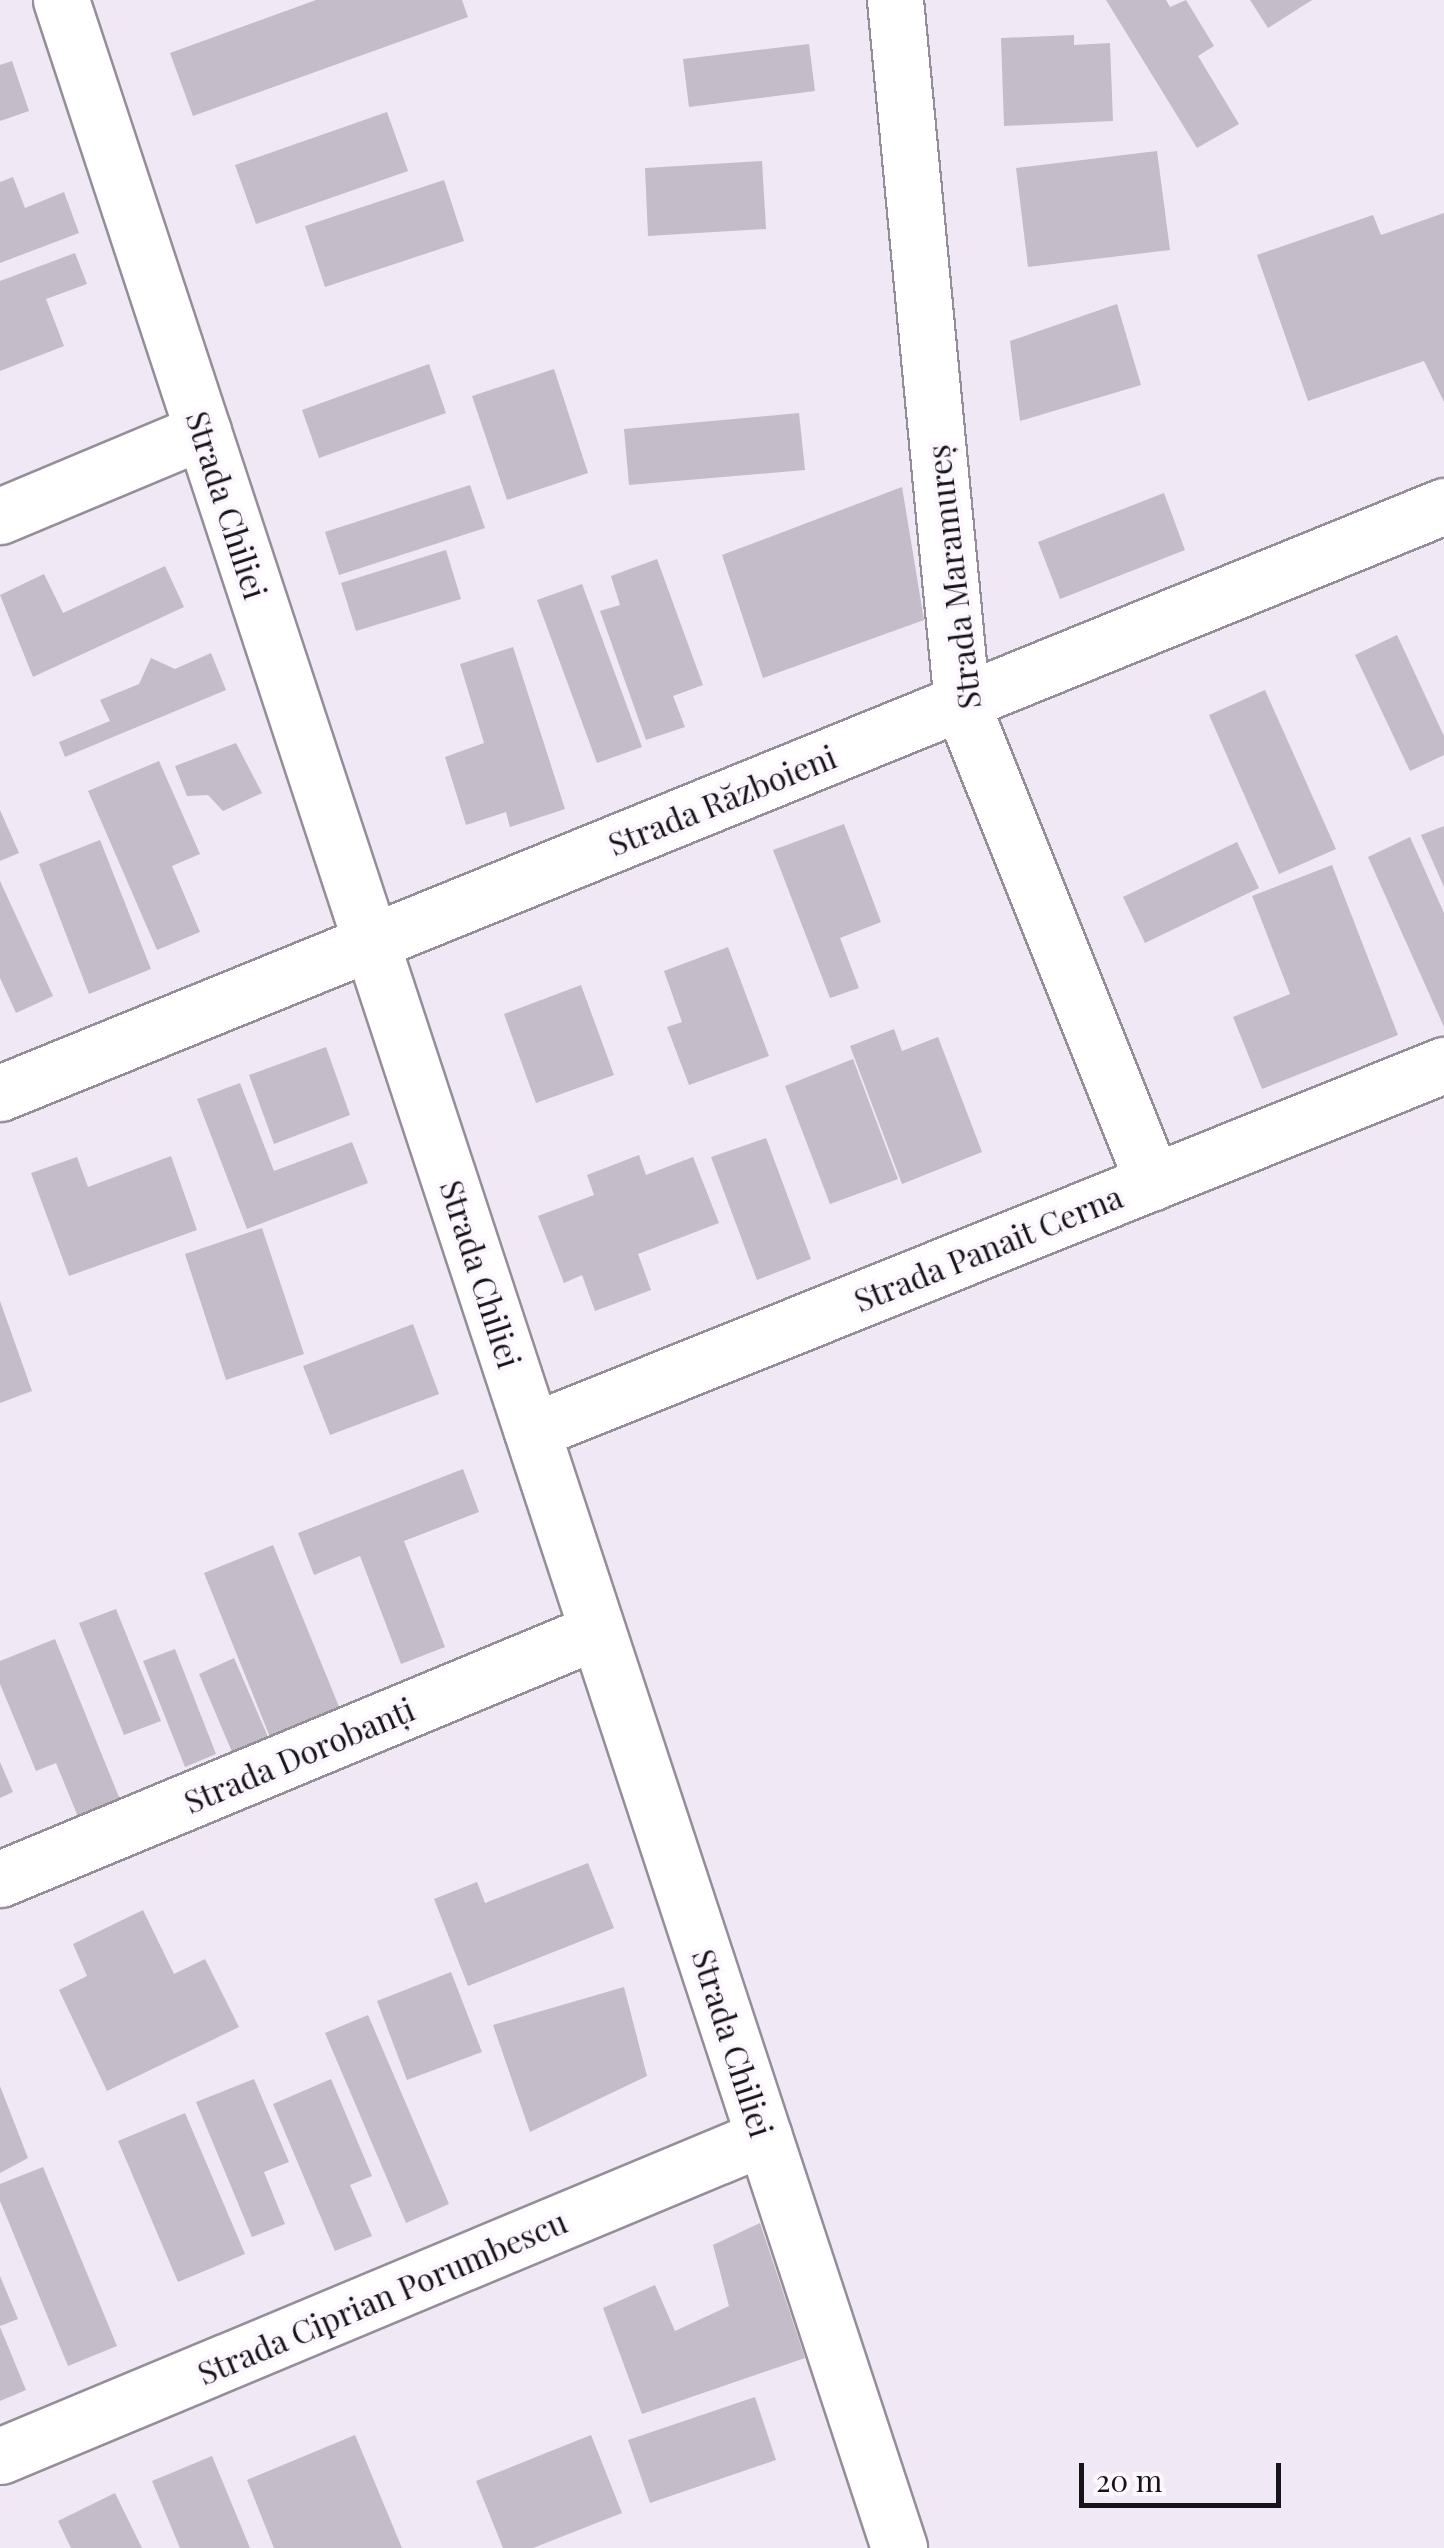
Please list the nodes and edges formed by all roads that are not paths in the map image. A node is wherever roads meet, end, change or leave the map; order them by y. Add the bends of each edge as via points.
1 (61, 0) edge
2 (895, 0) edge
3 (203, 430) junction
4 (1444, 506) edge
5 (0, 516) edge
6 (962, 704) junction
7 (370, 941) junction
8 (1444, 1065) edge
9 (0, 1093) edge
10 (1152, 1182) junction
11 (532, 1431) junction
12 (598, 1631) junction
13 (0, 1880) edge
14 (764, 2137) junction
15 (0, 2456) edge
16 (899, 2548) edge

1 - 3 street, Strada Chiliei
2 - 6 street, Strada Maramureș
3 - 5 street
3 - 7 street, Strada Chiliei
4 - 6 street, Strada Războieni
6 - 7 street, Strada Războieni
6 - 10 street, Strada Maramureș
7 - 9 street, Strada Războieni
7 - 11 street, Strada Chiliei
8 - 10 street, Strada Panait Cerna
10 - 11 street, Strada Panait Cerna
11 - 12 street, Strada Chiliei
12 - 13 street, Strada Dorobanți
12 - 14 street, Strada Chiliei
14 - 15 street, Strada Ciprian Porumbescu
14 - 16 street, Strada Chiliei

